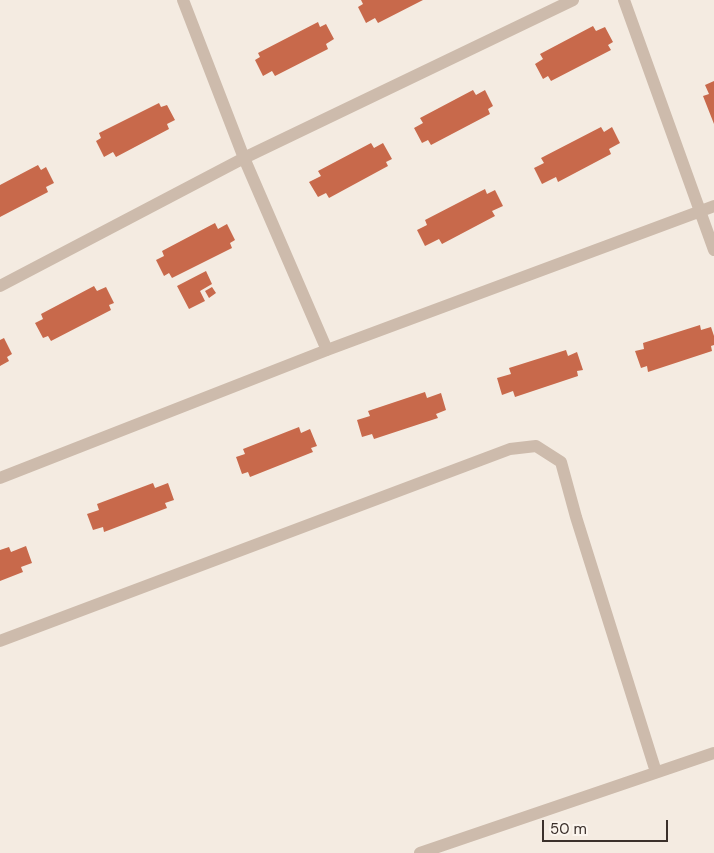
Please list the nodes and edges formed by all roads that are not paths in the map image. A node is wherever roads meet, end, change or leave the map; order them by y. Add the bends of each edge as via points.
1 (183, 0) edge
2 (573, 0) edge
3 (624, 0) edge
4 (244, 158) junction
5 (714, 206) edge
6 (700, 211) junction
7 (714, 250) edge
8 (0, 286) edge
9 (327, 350) junction
10 (0, 478) edge
11 (0, 641) edge
12 (714, 752) edge
13 (656, 772) junction
14 (420, 853) edge

1 - 4 street
2 - 4 street
3 - 6 street
4 - 8 street
4 - 9 street
5 - 6 street
6 - 7 street
6 - 9 street
9 - 10 street
11 - 13 street via 510,449 536,446 562,462 576,517
12 - 13 street
13 - 14 street

